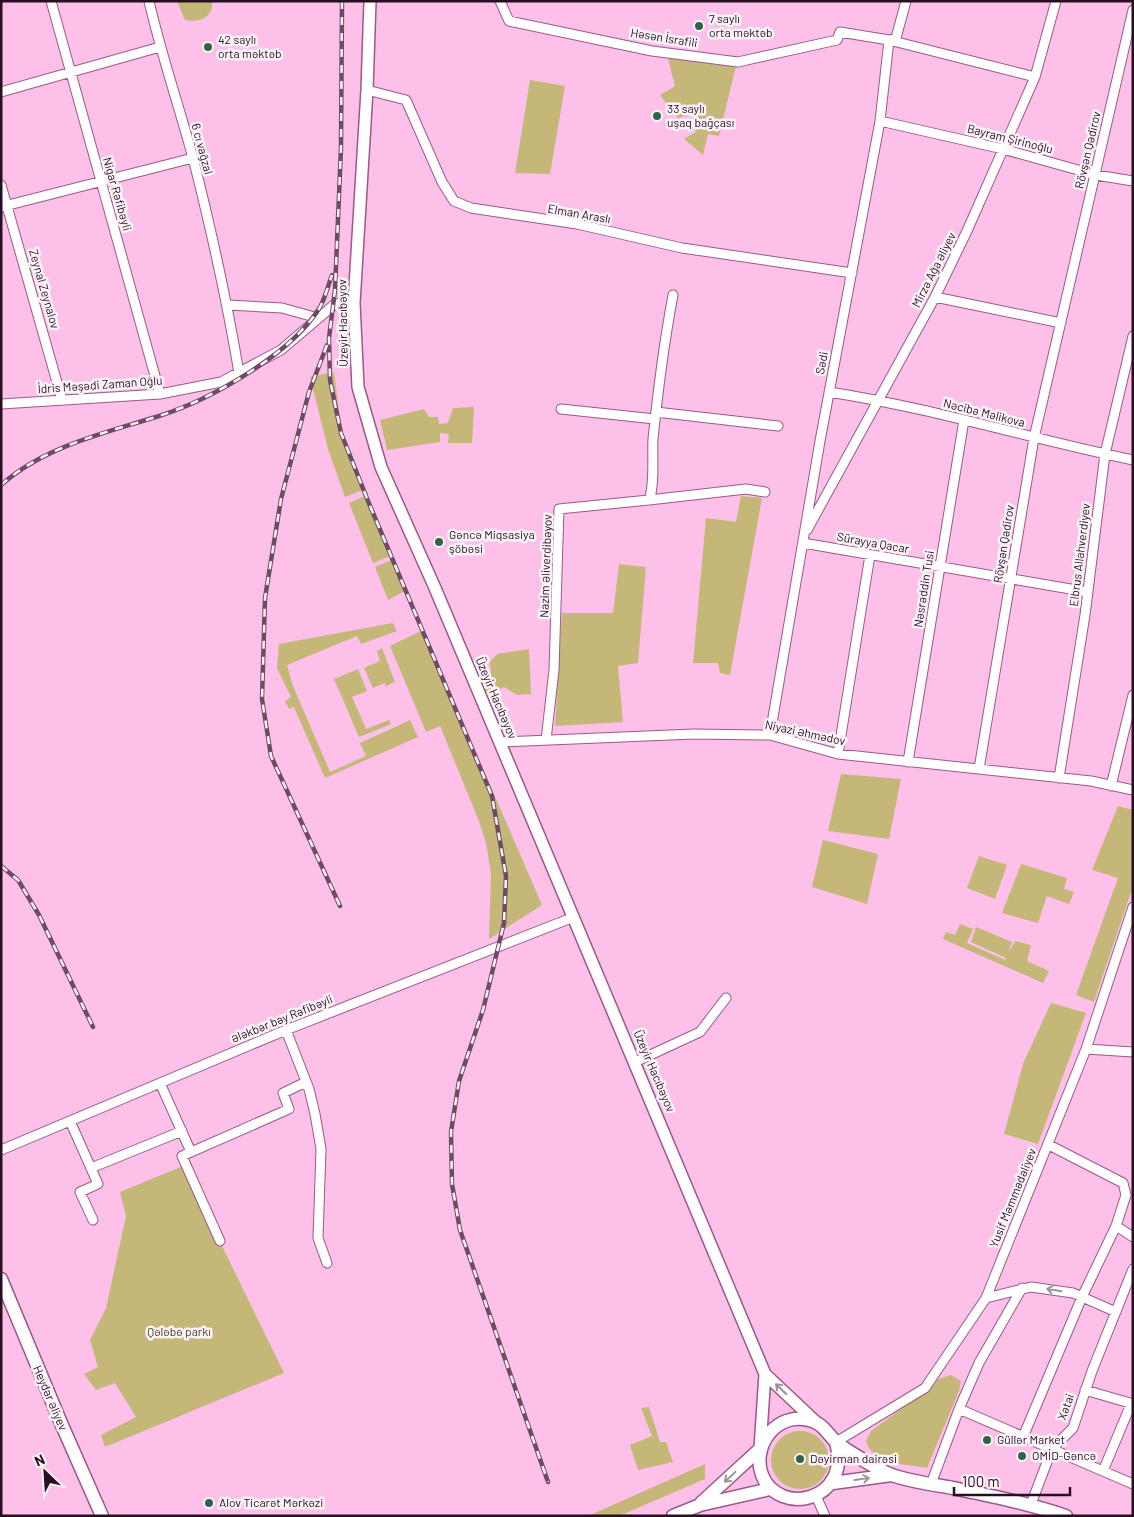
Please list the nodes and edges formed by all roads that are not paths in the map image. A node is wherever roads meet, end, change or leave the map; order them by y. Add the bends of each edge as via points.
1 (50, 1) edge
2 (149, 1) edge
3 (370, 1) edge
4 (500, 1) edge
5 (906, 1) edge
6 (1056, 1) edge
7 (1133, 10) edge
8 (889, 40) junction
9 (160, 48) junction
10 (71, 72) junction
11 (1035, 77) junction
12 (367, 90) junction
13 (1, 92) edge
14 (880, 121) junction
15 (1003, 150) junction
16 (192, 158) junction
17 (1096, 175) junction
18 (1133, 181) edge
19 (100, 182) junction
20 (1, 185) edge
21 (4, 207) edge
22 (852, 273) junction
23 (673, 295) dead end
24 (935, 297) junction
25 (354, 302) junction
26 (228, 305) junction
27 (318, 318) junction
28 (1061, 323) junction
29 (1133, 336) edge
30 (239, 373) junction
31 (829, 392) junction
32 (160, 394) junction
33 (62, 400) junction
34 (880, 400) junction
35 (1, 404) edge
36 (561, 409) dead end
37 (656, 416) junction
38 (964, 420) junction
39 (778, 426) dead end
40 (1034, 438) junction
41 (1105, 454) junction
42 (1133, 460) edge
43 (765, 492) dead end
44 (649, 500) junction
45 (803, 540) junction
46 (870, 555) junction
47 (940, 567) junction
48 (1010, 580) junction
49 (1088, 592) junction
50 (1133, 695) edge
51 (770, 735) junction
52 (546, 740) junction
53 (500, 742) junction
54 (838, 754) junction
55 (908, 762) junction
56 (979, 770) junction
57 (1059, 778) junction
58 (1111, 786) junction
59 (1133, 790) edge
60 (1133, 907) edge
61 (574, 917) junction
62 (726, 998) dead end
63 (286, 1030) junction
64 (1086, 1050) junction
65 (1133, 1052) edge
66 (635, 1062) junction
67 (306, 1082) junction
68 (160, 1083) junction
69 (70, 1121) junction
70 (182, 1132) junction
71 (1049, 1144) junction
72 (1, 1150) edge
73 (191, 1152) junction
74 (91, 1168) junction
75 (93, 1220) dead end
76 (1116, 1226) junction
77 (1133, 1237) edge
78 (220, 1241) dead end
79 (327, 1263) dead end
80 (1133, 1269) edge
81 (1, 1278) edge
82 (1131, 1279) edge
83 (1022, 1288) junction
84 (1082, 1297) junction
85 (986, 1298) junction
86 (1116, 1312) junction
87 (765, 1374) junction
88 (1086, 1390) junction
89 (1132, 1404) edge
90 (958, 1409) junction
91 (817, 1423) junction
92 (1023, 1437) junction
93 (836, 1442) junction
94 (760, 1449) junction
95 (1052, 1449) junction
96 (1103, 1471) junction
97 (891, 1475) junction
98 (833, 1483) junction
99 (931, 1484) junction
100 (1133, 1484) edge
101 (770, 1488) junction
102 (816, 1496) junction
103 (1031, 1504) junction
104 (700, 1505) junction
105 (675, 1515) edge
106 (102, 1516) edge
107 (825, 1516) edge
108 (1066, 1516) edge

1 - 10 street, Nigar Rəfibəyli
2 - 9 street, 6 cı vağzal
3 - 12 main road, Üzeyir Hacıbəyov
4 - 8 street, Həsən İsrafili via 509,21 652,50 738,62 837,40 840,32
5 - 8 street, Sədi via 896,38
6 - 11 street, Mirzə Ağa Əliyev
7 - 17 street, Rövşən Qədirov
8 - 11 street, Həsən İsrafili
8 - 14 street, Sədi
9 - 10 street
9 - 16 street, 6 cı vağzal
10 - 13 street
10 - 19 street, Nigar Rəfibəyli
11 - 15 street, Mirzə Ağa Əliyev
12 - 22 street, Elman Araslı via 406,100 442,182 454,201 471,208 577,224 682,248
12 - 25 main road, Üzeyir Hacıbəyov
14 - 15 street, Bayram Şirinoğlu
14 - 22 street, Sədi
15 - 17 street, Bayram Şirinoğlu
15 - 24 street, Mirzə Ağa Əliyev
16 - 19 street
16 - 26 street, 6 cı vağzal
17 - 18 street, Bayram Şirinoğlu
17 - 28 street, Rövşən Qədirov
19 - 21 street
19 - 32 street, Nigar Rəfibəyli
20 - 21 street, Zeynal Zeynalov
21 - 33 street, Zeynal Zeynalov
22 - 31 street, Sədi
23 - 37 street
24 - 28 street
24 - 34 street, Mirzə Ağa Əliyev
25 - 27 street, İdris Məşədi Zaman Oğlu via 335,304
25 - 53 main road, Üzeyir Hacıbəyov via 358,388 381,467
26 - 27 street via 282,308
26 - 30 street, 6 cı vağzal
27 - 30 street, İdris Məşədi Zaman Oğlu via 281,350
28 - 40 street, Rövşən Qədirov
29 - 41 street, Elbrus Allahverdiyev
30 - 32 street, İdris Məşədi Zaman Oğlu via 221,382
31 - 34 street, Nəcibə Məlikova
31 - 45 street, Sədi
32 - 33 street, İdris Məşədi Zaman Oğlu
33 - 35 street, İdris Məşədi Zaman Oğlu
34 - 38 street, Nəcibə Məlikova
34 - 45 street, Mirzə Ağa Əliyev
36 - 37 street
37 - 39 street
37 - 44 street
38 - 40 street, Nəcibə Məlikova
38 - 47 street, Nəsrəddin Tusi
40 - 41 street, Nəcibə Məlikova
40 - 48 street, Rövşən Qədirov
41 - 42 street, Nəcibə Məlikova
41 - 49 street, Elbrus Allahverdiyev
43 - 44 street via 746,489
44 - 52 street, Nazim Əliverdibəyov via 560,509 554,670
45 - 46 street, Sürayya Qacar
45 - 51 street, Sədi
46 - 47 street, Sürayya Qacar
46 - 54 street
47 - 48 street, Sürayya Qacar
47 - 55 street, Nəsrəddin Tusi
48 - 49 street, Sürayya Qacar
48 - 56 street, Rövşən Qədirov
49 - 57 street, Elbrus Allahverdiyev
50 - 58 street
51 - 52 street, Niyazi Əhmədov via 694,734
51 - 54 street, Niyazi Əhmədov
52 - 53 street, Niyazi Əhmədov
53 - 61 main road, Üzeyir Hacıbəyov
54 - 55 street, Niyazi Əhmədov
55 - 56 street, Niyazi Əhmədov
56 - 57 street, Niyazi Əhmədov
57 - 58 street, Niyazi Əhmədov
58 - 59 street, Niyazi Əhmədov
60 - 64 street, Yusif Məmmədəliyev
61 - 63 street, Ələkbər bəy Rəfibəyli
61 - 66 main road, Üzeyir Hacıbəyov
62 - 66 street via 700,1032
63 - 67 street
63 - 68 street, Ələkbər bəy Rəfibəyli
64 - 65 street
64 - 71 street, Yusif Məmmədəliyev
66 - 87 main road, Üzeyir Hacıbəyov
67 - 73 street via 283,1093 289,1109
67 - 79 street via 321,1149 318,1238
68 - 69 street, Ələkbər bəy Rəfibəyli
68 - 70 street
69 - 72 street, Ələkbər bəy Rəfibəyli
69 - 74 street
70 - 73 street
70 - 74 street
71 - 76 street via 1123,1183 1126,1194
71 - 85 street, Yusif Məmmədəliyev
73 - 78 street via 182,1156
74 - 75 street via 98,1184 80,1192
76 - 77 street
76 - 84 street
80 - 82 street, Xətai
81 - 106 main road, Heydər Əliyev
82 - 86 street, Xətai
84 -> 83 street via 1049,1289
83 - 85 street
83 - 90 street via 979,1363
84 - 86 street
84 - 92 street
85 - 93 street, Yusif Məmmədəliyev via 925,1388
86 - 88 street, Xətai
91 -> 87 main road
87 - 94 main road
88 - 89 street
88 - 95 street, Xətai via 1073,1428
89 - 96 street
90 - 92 street
90 - 99 street
91 - 93 main road
91 - 94 main road via 803,1419 782,1423 766,1436
92 - 95 street
93 - 97 main road
93 - 98 main road via 839,1470
94 - 101 main road via 762,1477
94 -> 104 main road
95 - 96 street
95 - 103 street, Xətai
96 - 100 street
98 -> 97 main road
97 - 99 main road
98 - 102 main road
99 - 103 main road
101 - 102 main road via 796,1500
101 - 104 main road
102 - 107 street
103 - 108 main road
104 - 105 main road

